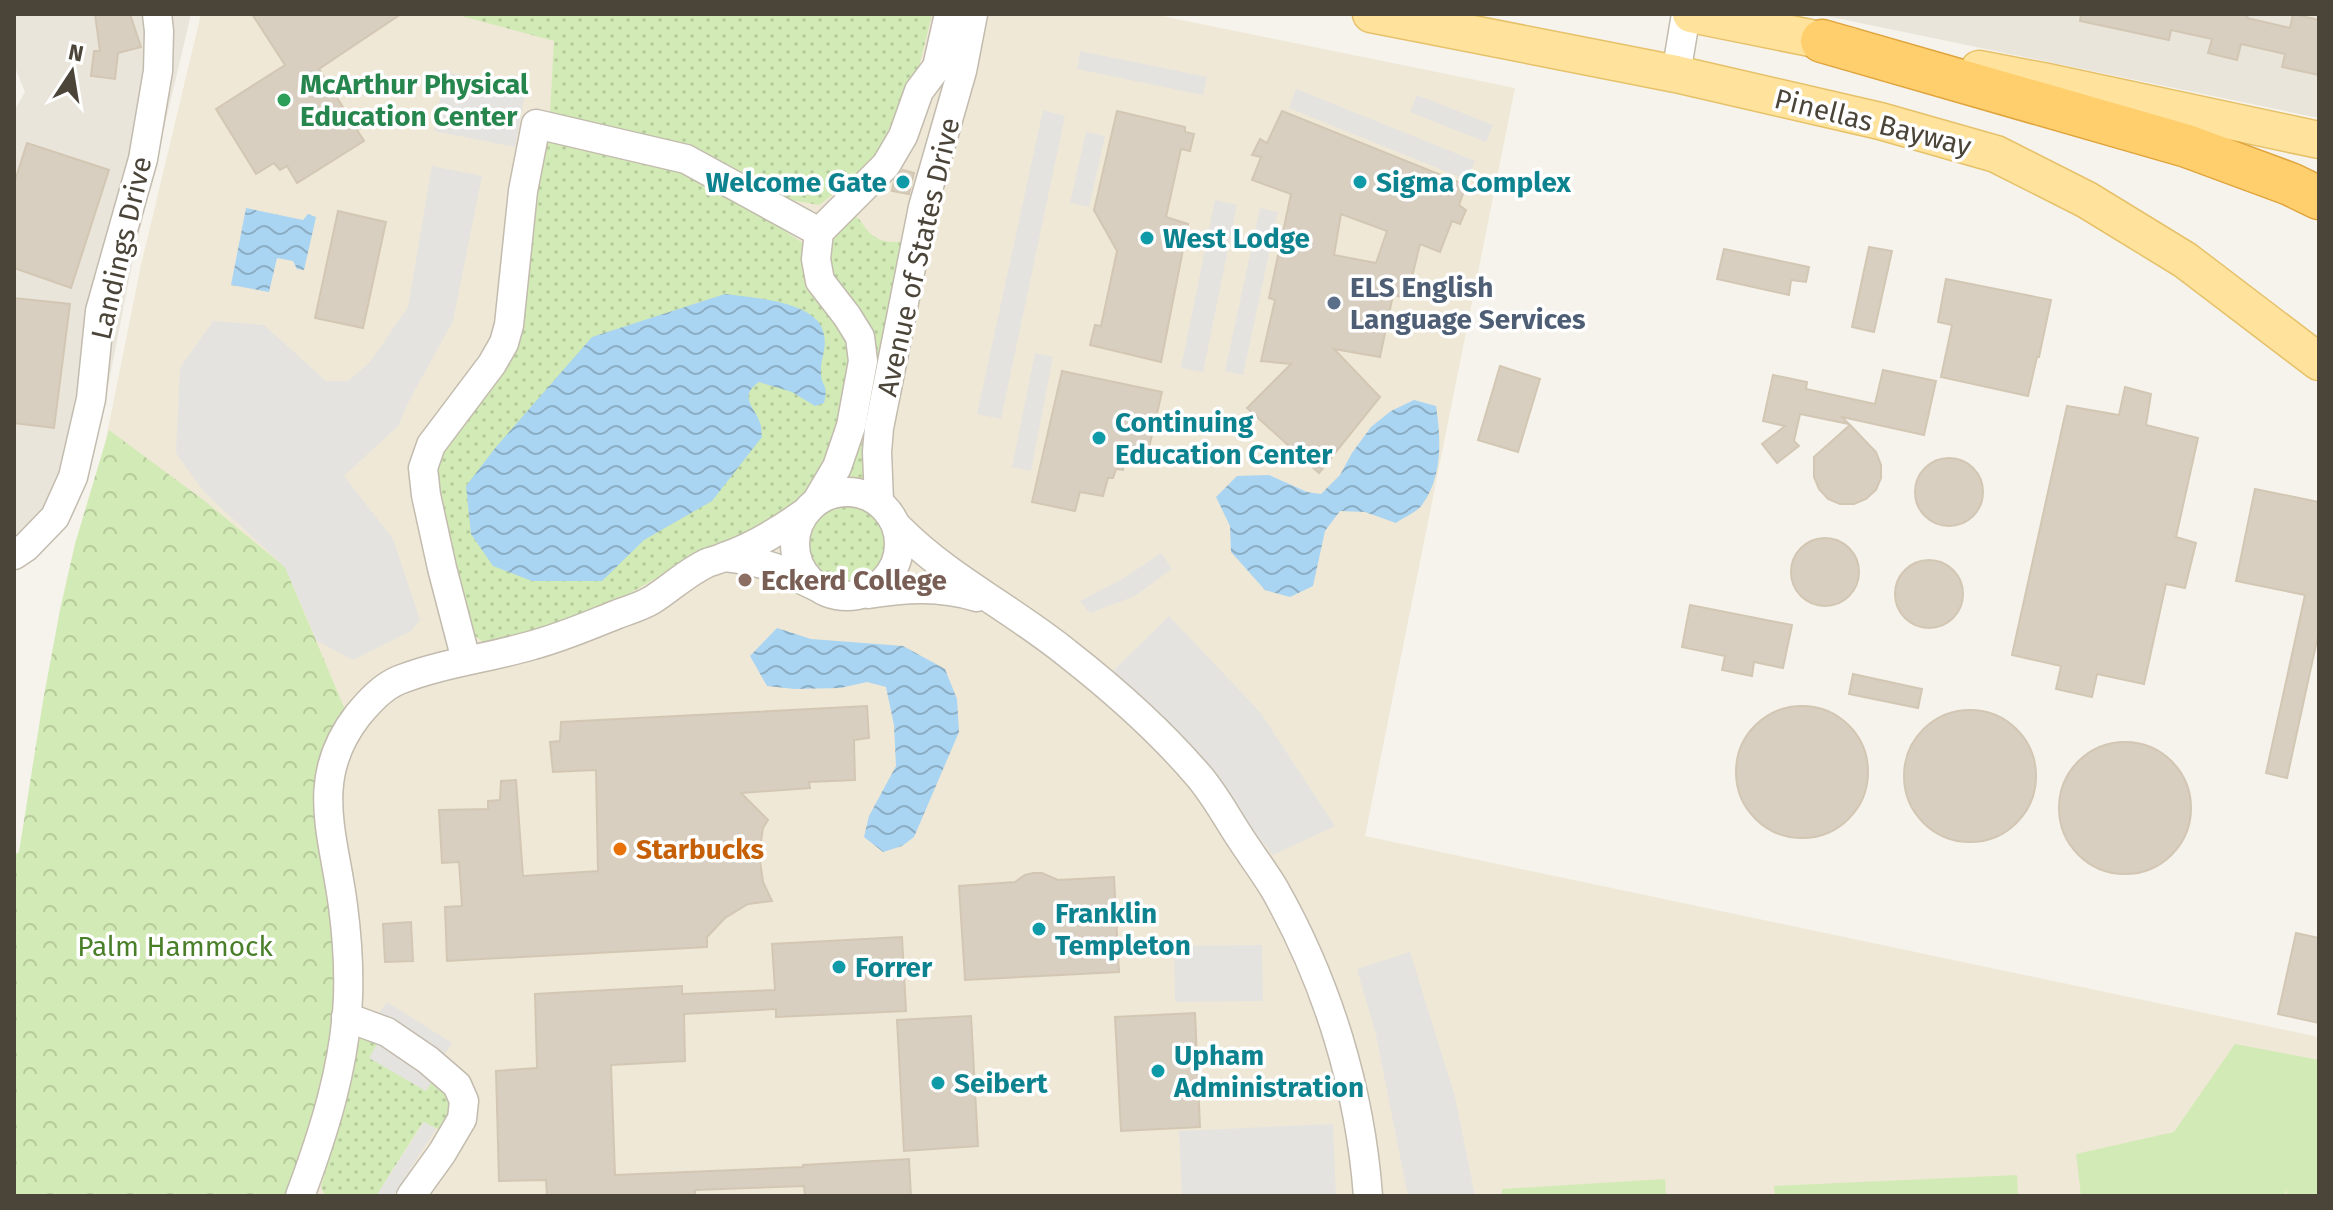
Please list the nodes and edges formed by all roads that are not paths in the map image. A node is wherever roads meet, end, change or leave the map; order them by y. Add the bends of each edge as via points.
1 (157, 14) edge
2 (949, 14) edge
3 (973, 14) edge
4 (1371, 14) edge
5 (1688, 14) edge
6 (1822, 41) junction
7 (1676, 74) junction
8 (2319, 140) edge
9 (2319, 198) edge
10 (819, 232) junction
11 (2319, 362) edge
12 (879, 501) junction
13 (811, 507) junction
14 (898, 527) junction
15 (14, 555) edge
16 (725, 557) junction
17 (817, 587) junction
18 (859, 595) junction
19 (997, 603) junction
20 (466, 660) junction
21 (346, 1017) junction
22 (300, 1196) edge
23 (411, 1196) edge
24 (1368, 1196) edge

1 - 15 street, Landings Drive via 158,71 143,159 100,311 91,399 73,477 55,517
2 - 10 street, Avenue of States Drive via 937,67 919,91 886,165
3 - 12 street, Avenue of States Drive via 923,207 879,428
4 - 7 main road, Pinellas Bayway
5 - 6 main road
5 - 7 street
6 - 8 main road
6 - 9 highway via 2187,146
7 - 11 main road, Pinellas Bayway via 1996,154 2087,200 2185,260
10 - 13 street, Avenue of States Drive via 820,281 860,337 863,361 837,467
10 - 20 street via 686,159 536,124 504,343 431,445 423,468
12 - 13 street via 858,492 837,492
12 - 14 street
13 - 16 street via 771,536
13 - 17 street via 795,533 795,553 803,573
14 - 18 street via 899,555 891,574
14 - 19 street via 916,546
16 - 17 street via 775,566
16 - 20 street via 708,562 650,601 581,630
17 - 18 street via 836,596
18 - 19 street via 953,590
19 - 24 street via 1106,685 1178,753 1200,776 1274,890 1314,969 1349,1075
20 - 21 street via 396,681 371,699 339,742 327,804 348,960
21 - 22 street via 337,1080
21 - 23 street via 387,1032 428,1060 457,1085 464,1101 462,1119

